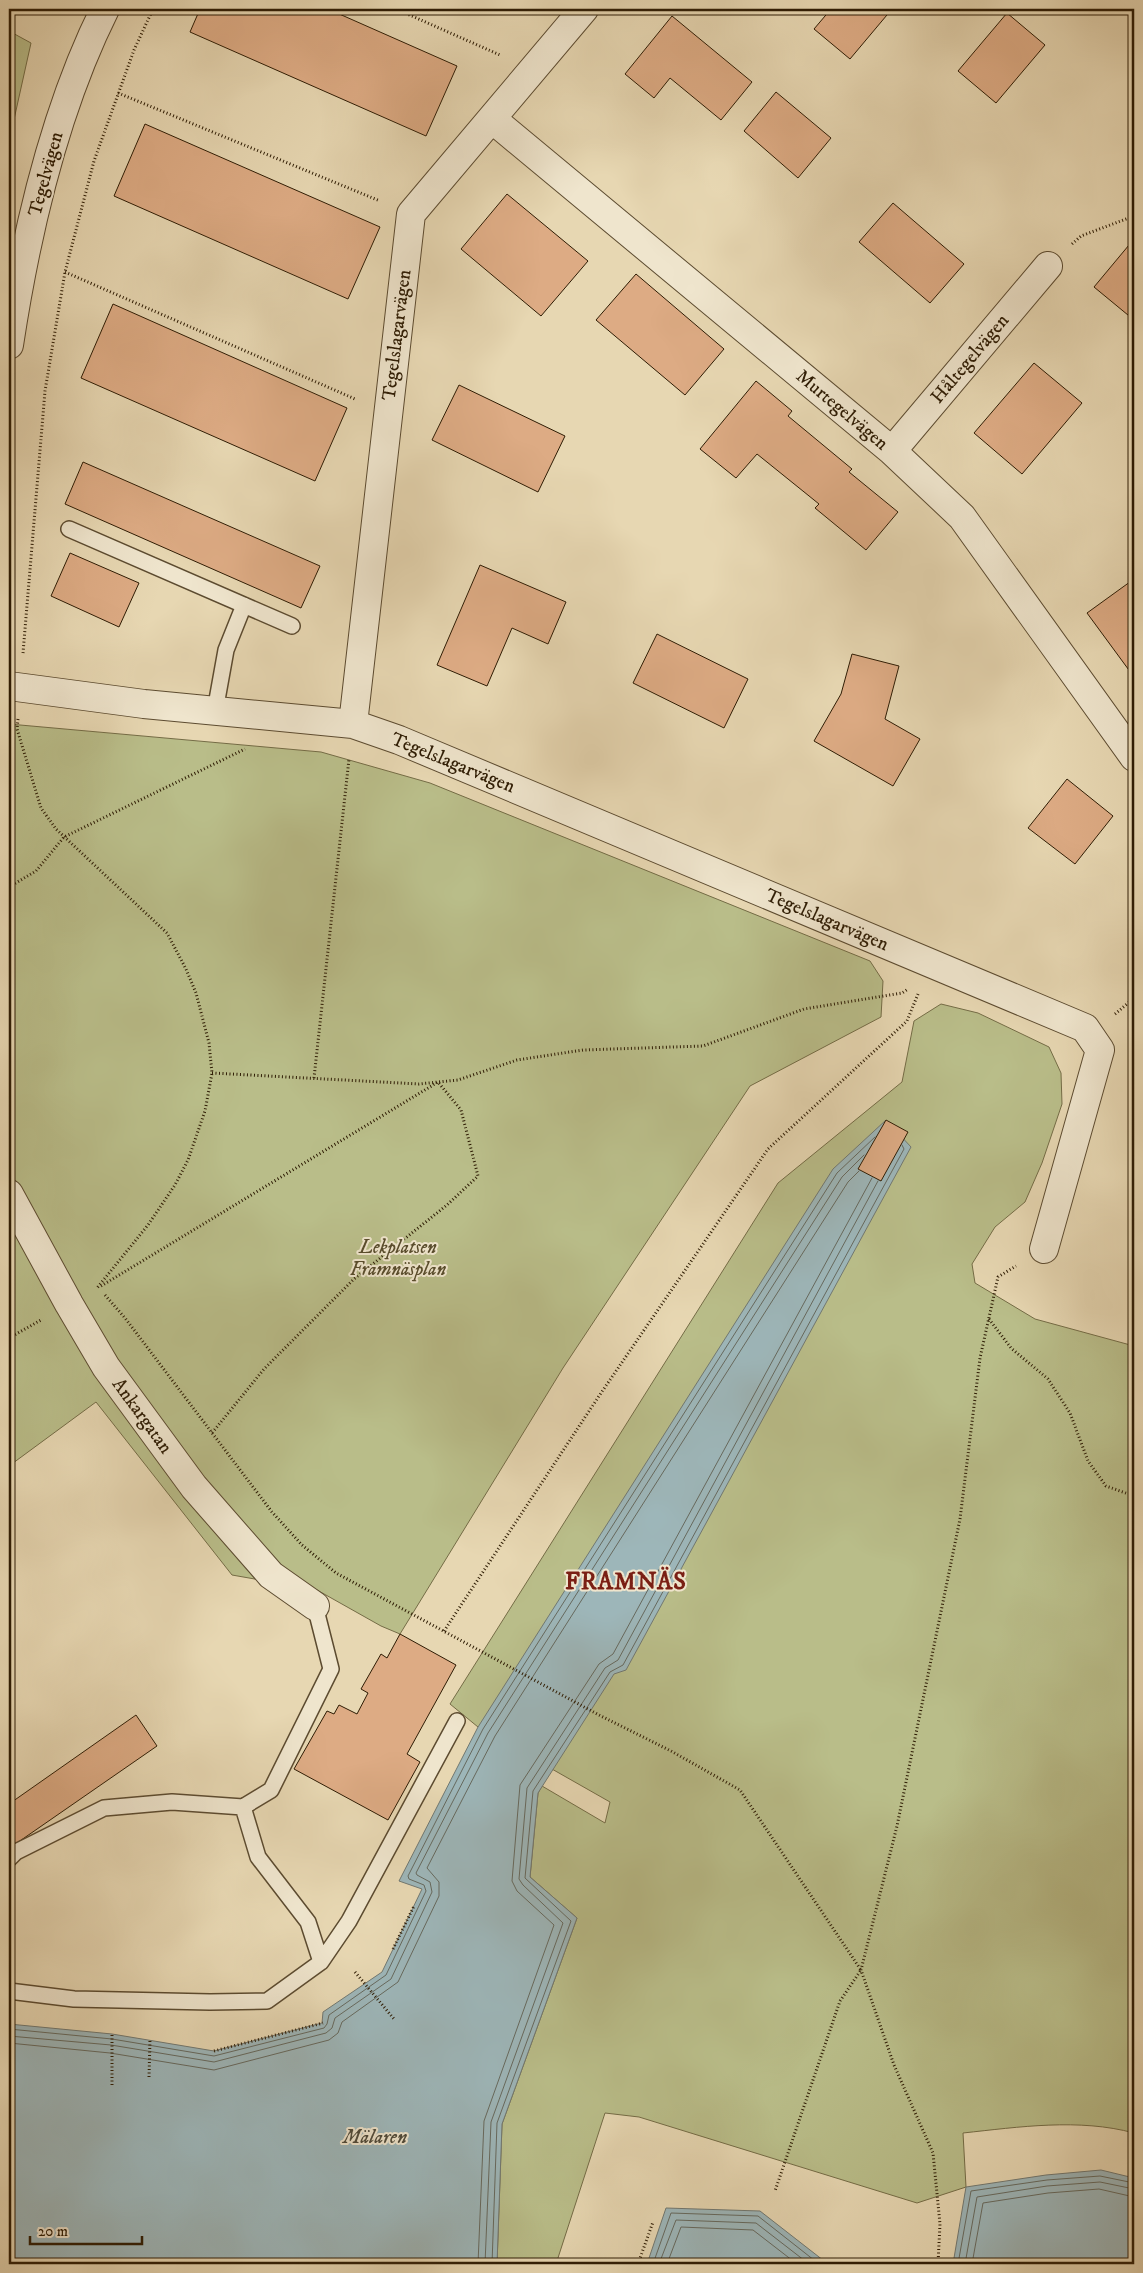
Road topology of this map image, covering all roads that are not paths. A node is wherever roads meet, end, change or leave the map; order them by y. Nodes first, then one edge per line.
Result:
1 (105, 9) edge
2 (584, 9) edge
3 (492, 119) junction
4 (1048, 266) road end
5 (9, 345) edge
6 (892, 451) junction
7 (69, 529) dead end
8 (244, 605) junction
9 (292, 626) dead end
10 (9, 686) edge
11 (214, 711) junction
12 (353, 724) junction
13 (1134, 757) edge
14 (9, 1194) edge
15 (1044, 1249) road end
16 (315, 1606) joint
17 (457, 1721) dead end
18 (243, 1807) junction
19 (9, 1859) edge
20 (322, 1962) junction
21 (9, 1991) edge

1 - 5 street, Tegelvägen
2 - 3 street
3 - 6 street, Murtegelvägen
3 - 12 street, Tegelslagarvägen
4 - 6 street, Håltegelvägen
6 - 13 street, Murtegelvägen
7 - 8 lane
8 - 9 lane
8 - 11 lane
10 - 11 street, Tegelslagarvägen
11 - 12 street, Tegelslagarvägen
12 - 15 street, Tegelslagarvägen
14 - 16 street, Ankargatan
16 - 18 lane
17 - 20 lane
18 - 19 lane
18 - 20 lane
20 - 21 lane

